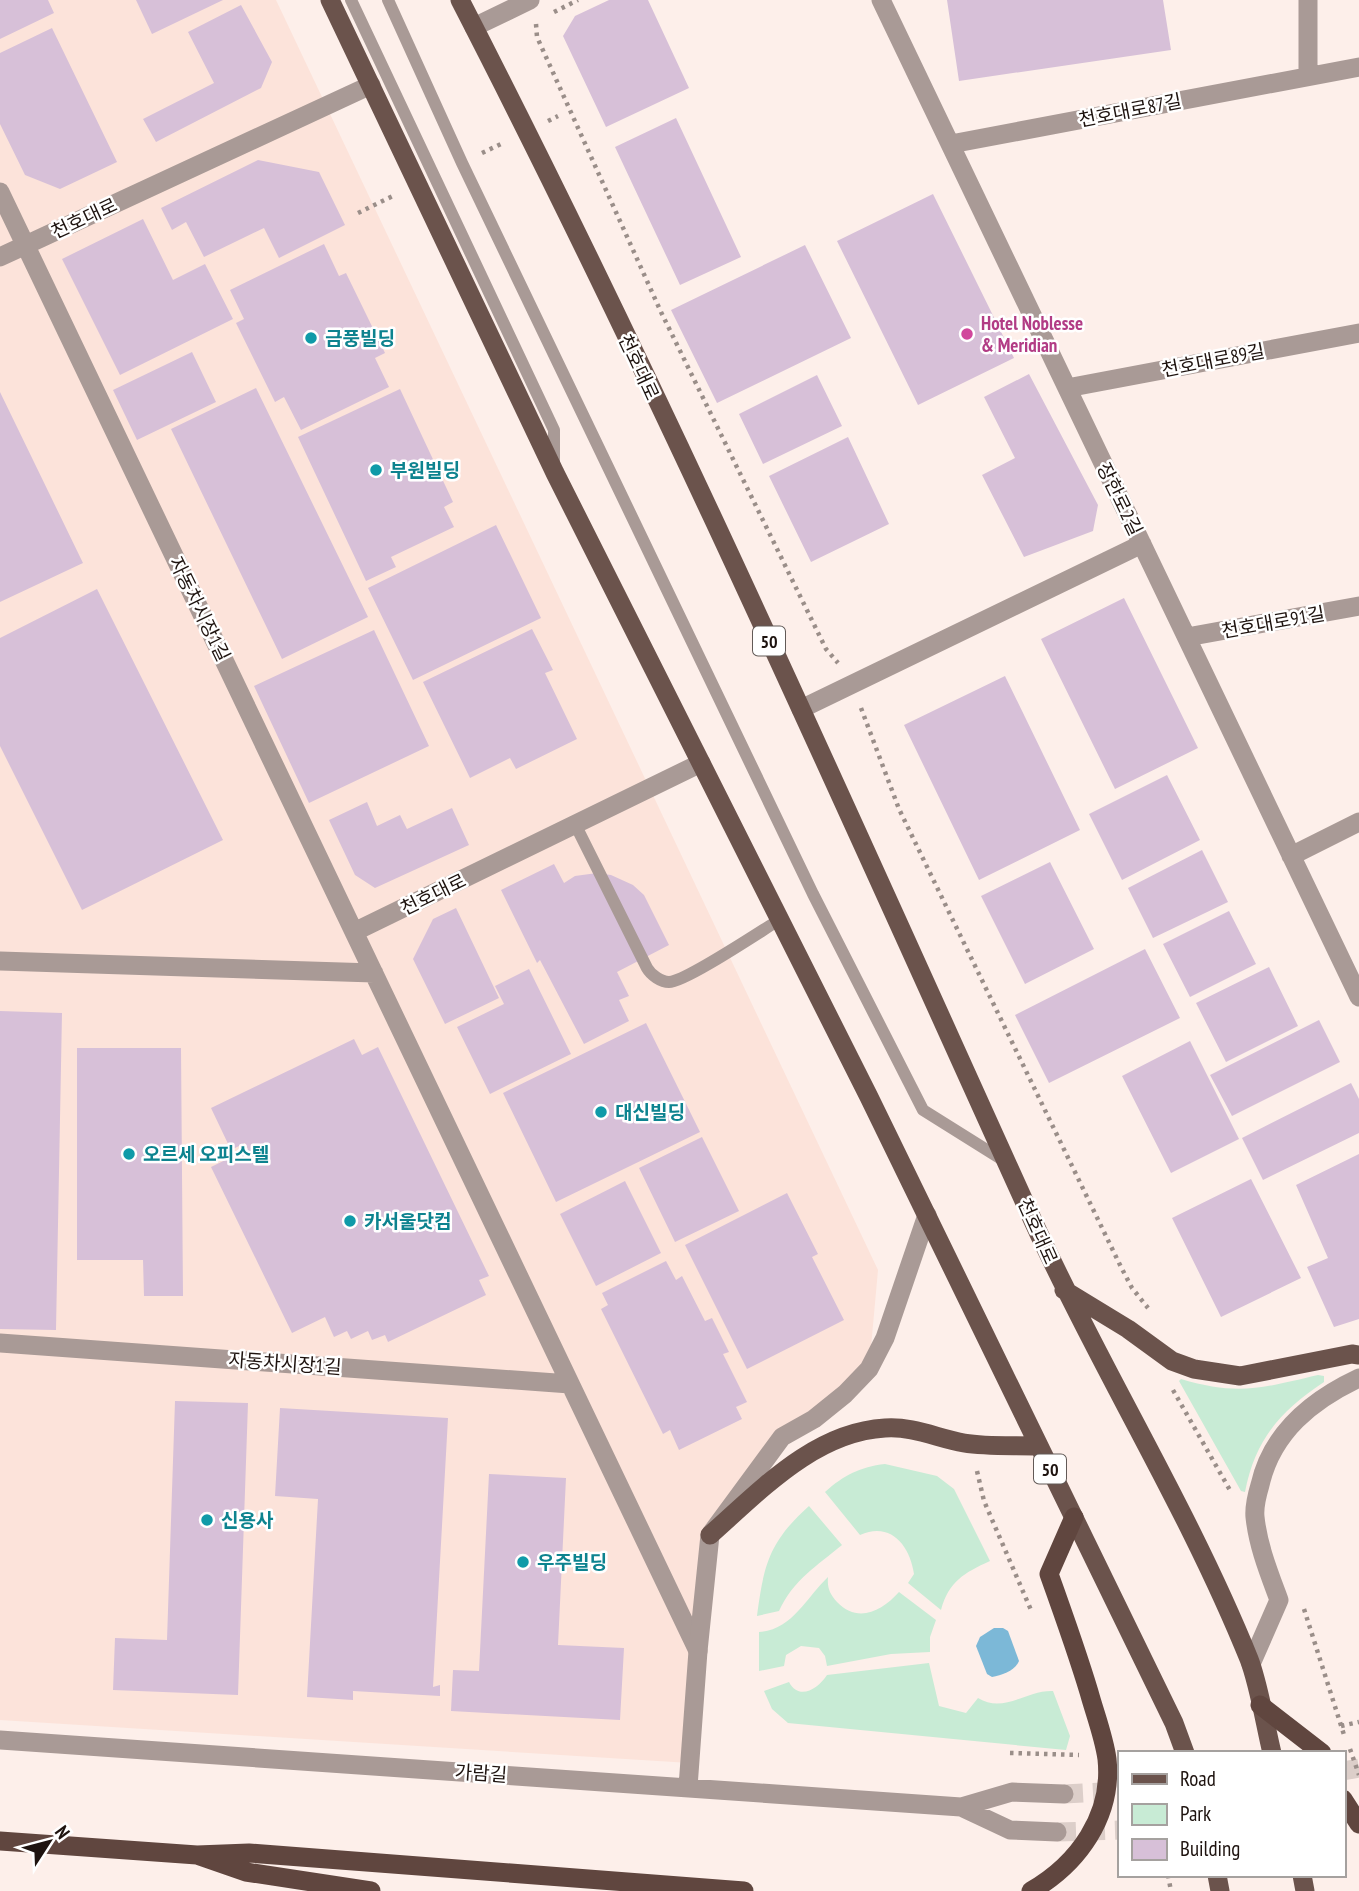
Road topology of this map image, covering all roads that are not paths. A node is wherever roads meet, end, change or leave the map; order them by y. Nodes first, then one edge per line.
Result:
1 (330, 0) edge
2 (351, 0) edge
3 (388, 0) edge
4 (460, 0) edge
5 (530, 0) edge
6 (881, 0) edge
7 (1308, 0) edge
8 (474, 27) junction
9 (1359, 67) edge
10 (1308, 76) junction
11 (371, 85) junction
12 (951, 144) junction
13 (0, 192) edge
14 (26, 245) junction
15 (0, 257) edge
16 (1359, 333) edge
17 (1067, 387) junction
18 (555, 473) junction
19 (1142, 544) junction
20 (1359, 606) edge
21 (1186, 637) junction
22 (801, 709) junction
23 (701, 763) junction
24 (1359, 822) edge
25 (575, 824) junction
26 (1292, 856) junction
27 (779, 919) junction
28 (354, 932) junction
29 (0, 961) edge
30 (374, 973) junction
31 (1359, 998) edge
32 (1006, 1162) junction
33 (928, 1215) junction
34 (1064, 1290) junction
35 (0, 1343) edge
36 (1359, 1355) edge
37 (1359, 1378) edge
38 (570, 1384) junction
39 (1039, 1446) junction
40 (1074, 1517) junction
41 (710, 1535) junction
42 (698, 1651) junction
43 (1251, 1664) junction
44 (1260, 1705) junction
45 (0, 1740) edge
46 (1184, 1751) edge
47 (1272, 1751) edge
48 (1319, 1751) edge
49 (688, 1787) junction
50 (1064, 1794) tunnel mouth
51 (1345, 1802) edge
52 (961, 1807) junction
53 (1359, 1824) edge
54 (1057, 1832) tunnel mouth
55 (0, 1841) edge
56 (197, 1856) junction
57 (371, 1891) edge
58 (744, 1891) edge
59 (1031, 1891) edge

1 - 11 main road, 50
2 - 18 lane
3 - 32 lane
4 - 8 main road, 천호대로 / 50
5 - 8 street
6 - 12 street, 장한로2길
7 - 10 street
8 - 22 main road, 천호대로 / 50
9 - 10 street, 천호대로87길
10 - 12 street, 천호대로87길
11 - 14 street, 천호대로
11 - 18 main road, 50
12 - 17 street, 장한로2길
13 - 14 street, 자동차시장1길
14 - 15 street
14 - 28 street, 자동차시장1길
16 - 17 street, 천호대로89길
17 - 19 street, 장한로2길
18 - 23 main road, 50
19 - 21 street, 장한로2길
19 - 22 street
20 - 21 street, 천호대로91길
21 - 26 street, 장한로2길
22 - 32 main road, 천호대로 / 50
23 - 25 street, 천호대로
23 - 27 main road, 50
24 - 26 street
25 - 27 lane
25 - 28 street, 천호대로
26 - 31 street, 장한로2길
27 - 33 main road, 50
28 - 30 street, 자동차시장1길
29 - 30 street
30 - 38 street, 자동차시장1길
32 - 34 main road, 천호대로 / 50
33 - 39 main road, 50
33 - 41 street
34 - 36 main road
34 - 43 main road, 천호대로 / 50
35 - 38 street, 자동차시장1길
37 - 43 street
38 - 42 street, 자동차시장1길
39 - 40 main road, 50
39 - 41 main road
40 - 46 main road, 50
40 - 59 highway
41 - 42 street
42 - 49 street
43 - 44 main road, 천호대로 / 50
44 - 47 main road, 천호대로 / 50
44 - 48 highway
45 - 49 street, 가람길
49 - 52 street, 가람길
50 - 52 street, 가람길
51 - 53 highway
52 - 54 street, 가람길
55 - 56 highway
56 - 57 highway
56 - 58 highway

